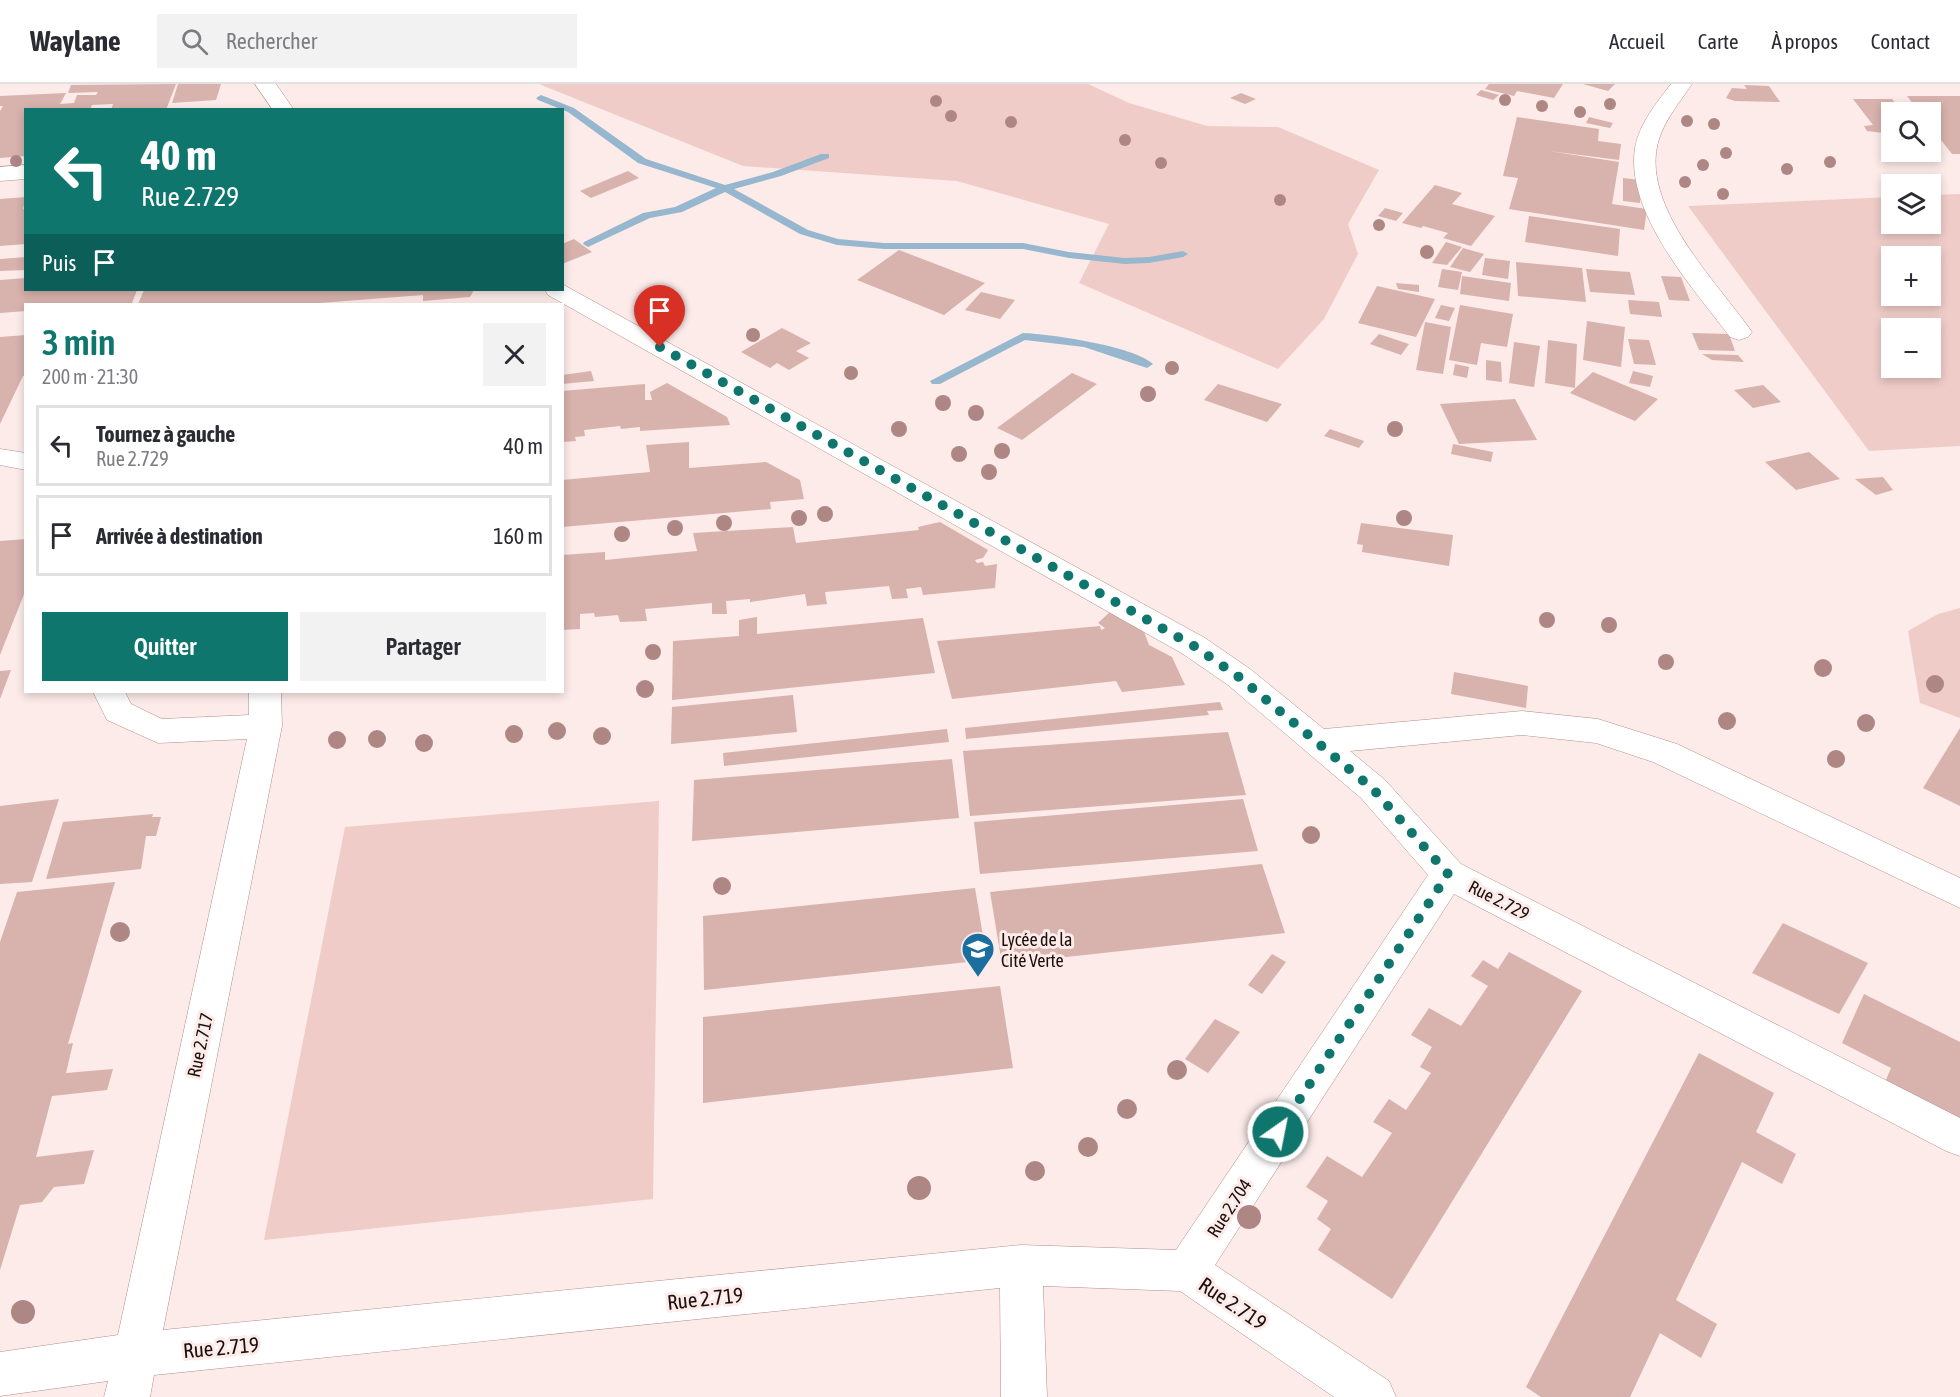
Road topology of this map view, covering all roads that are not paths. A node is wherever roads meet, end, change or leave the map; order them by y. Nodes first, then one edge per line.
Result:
1 (265, 84) edge
2 (1682, 84) edge
3 (283, 108) edge
4 (24, 172) edge
5 (0, 174) edge
6 (559, 291) edge
7 (1739, 332) dead end
8 (109, 693) edge
9 (265, 709) edge
10 (1317, 742) junction
11 (1448, 874) junction
12 (1960, 894) edge
13 (1960, 1137) edge
14 (1021, 1266) junction
15 (1187, 1271) junction
16 (136, 1355) junction
17 (0, 1374) edge
18 (1351, 1391) edge
19 (127, 1397) edge
20 (1024, 1397) edge

1 - 3 street
2 - 7 street
4 - 5 street
6 - 10 street, Rue 2.729
8 - 9 street
9 - 16 street, Rue 2.717
10 - 11 street, Rue 2.729
10 - 12 street
11 - 13 street, Rue 2.729
11 - 15 street, Rue 2.704
14 - 15 street, Rue 2.719
14 - 16 street, Rue 2.719
14 - 20 street
15 - 18 street, Rue 2.719
16 - 17 street, Rue 2.719
16 - 19 street, Rue 2.717

